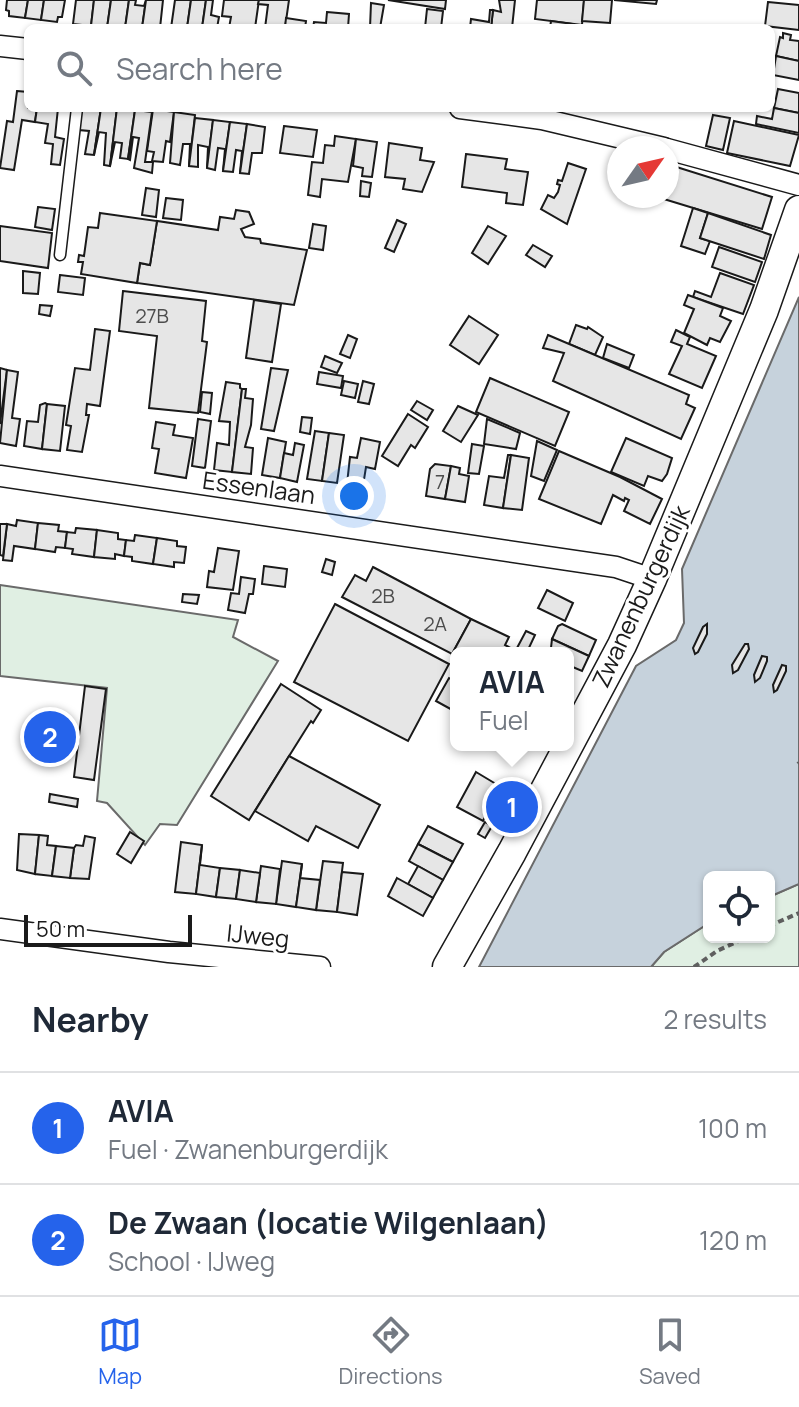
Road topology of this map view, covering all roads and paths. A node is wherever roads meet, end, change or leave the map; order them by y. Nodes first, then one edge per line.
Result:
1 (0, 46) edge
2 (24, 49) edge
3 (77, 112) edge
4 (490, 112) edge
5 (615, 136) edge
6 (679, 152) edge
7 (799, 185) edge
8 (799, 210) edge
9 (60, 255) dead end
10 (0, 476) edge
11 (652, 579) junction
12 (574, 733) edge
13 (564, 751) edge
14 (799, 913) edge
15 (775, 923) edge
16 (0, 929) edge
17 (734, 943) edge
18 (320, 967) edge
19 (447, 967) edge
20 (694, 967) edge

1 - 2 street
3 - 9 lane
4 - 5 street
6 - 7 street
8 - 11 street, Zwanenburgerdijk
10 - 11 street, Essenlaan
11 - 12 street, Zwanenburgerdijk
13 - 19 street, Zwanenburgerdijk
14 - 15 path
16 - 18 street, IJweg
17 - 20 path

